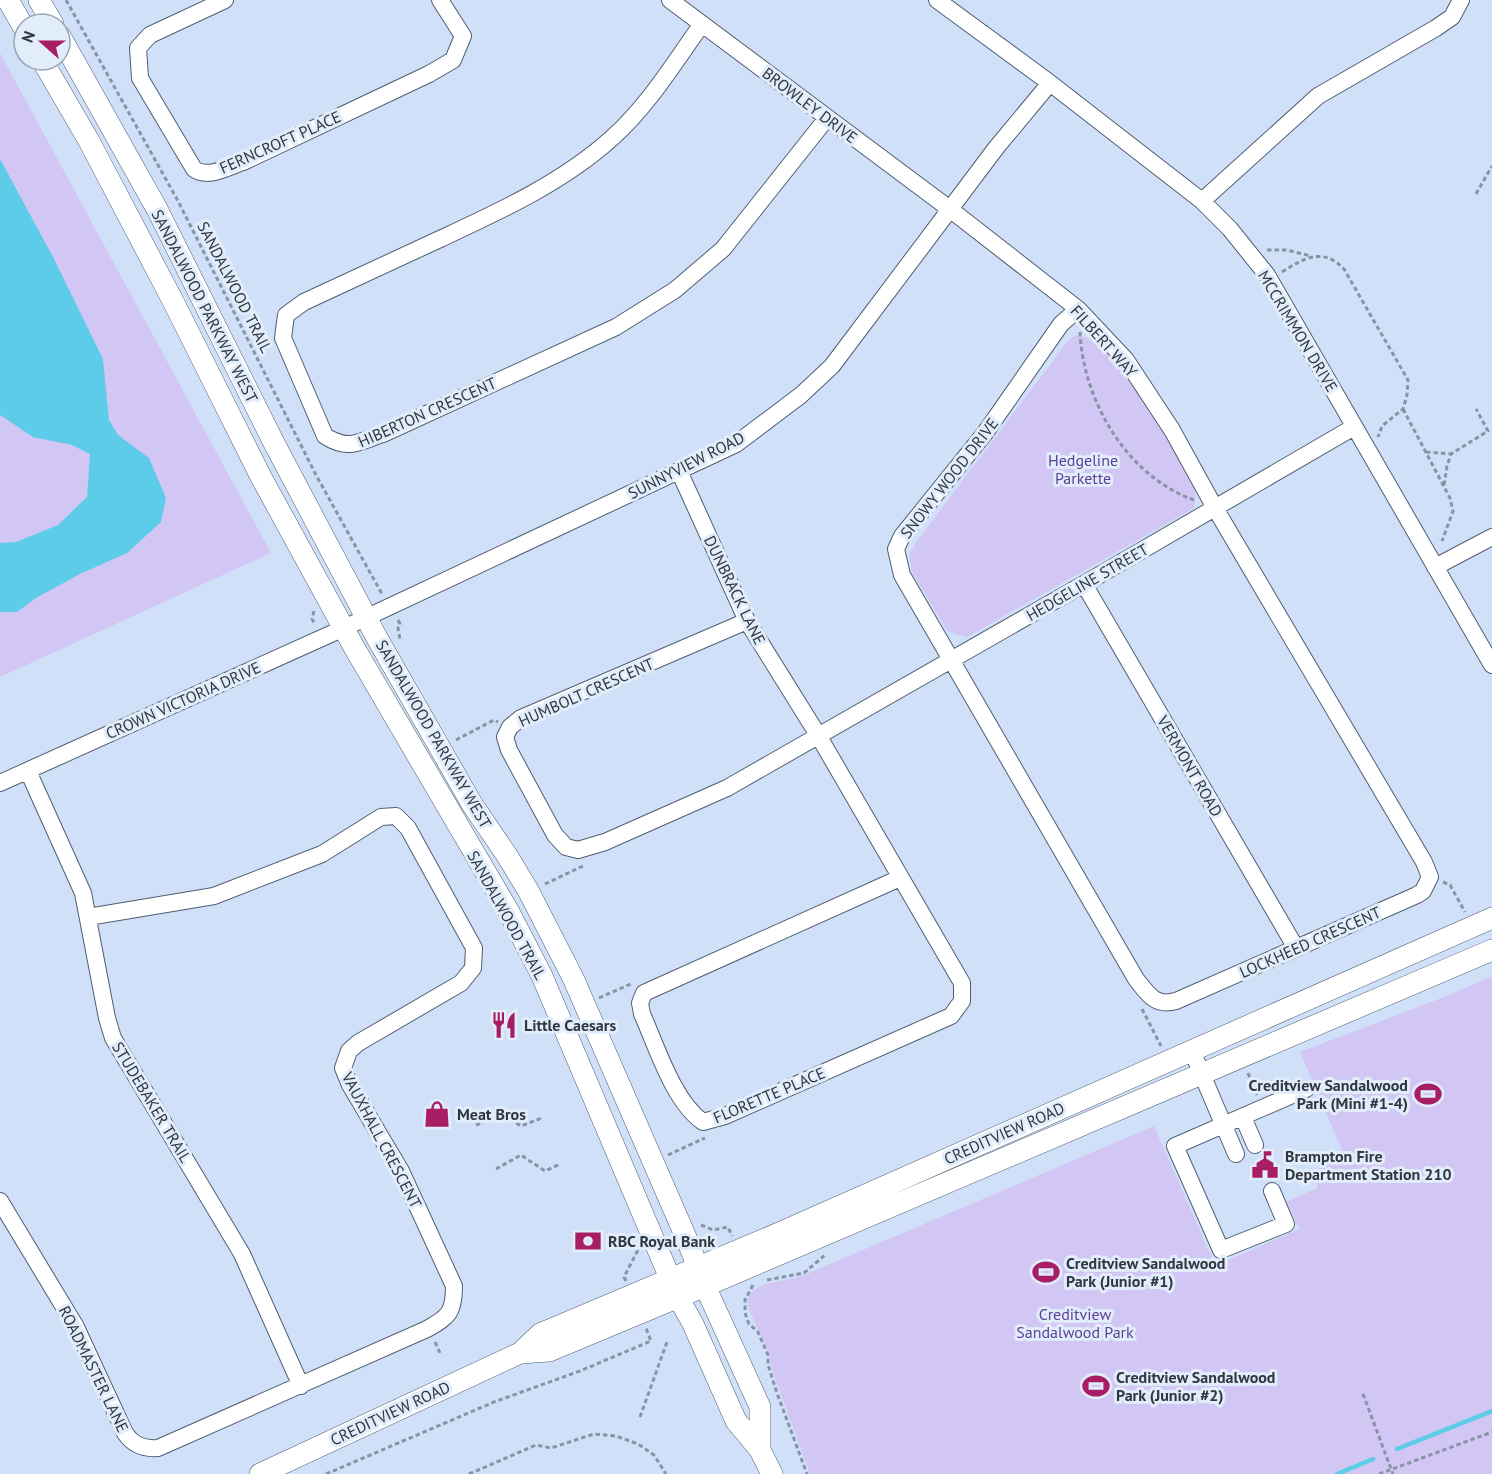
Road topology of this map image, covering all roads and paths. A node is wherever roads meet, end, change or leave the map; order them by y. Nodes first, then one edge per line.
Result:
1 (66, 0) edge
2 (225, 0) edge
3 (440, 0) edge
4 (670, 0) edge
5 (937, 0) edge
6 (966, 0) edge
7 (1461, 0) edge
8 (955, 14) junction
9 (702, 24) junction
10 (72, 57) edge
11 (49, 72) edge
12 (1050, 83) junction
13 (827, 118) junction
14 (1492, 166) edge
15 (1476, 194) dead end
16 (1202, 201) junction
17 (951, 210) junction
18 (1313, 256) junction
19 (1255, 260) junction
20 (1270, 280) junction
21 (1078, 309) junction
22 (1403, 409) junction
23 (1476, 409) dead end
24 (1492, 424) edge
25 (1354, 426) junction
26 (1486, 426) junction
27 (1368, 451) junction
28 (1425, 452) junction
29 (1451, 454) junction
30 (678, 471) junction
31 (1444, 486) junction
32 (1215, 508) junction
33 (1492, 537) edge
34 (1442, 541) dead end
35 (1435, 567) junction
36 (1084, 584) junction
37 (377, 587) dead end
38 (367, 617) junction
39 (747, 621) junction
40 (344, 628) junction
41 (953, 659) junction
42 (1492, 665) edge
43 (510, 727) junction
44 (818, 735) junction
45 (440, 749) junction
46 (28, 771) junction
47 (0, 783) edge
48 (585, 848) junction
49 (1430, 877) junction
50 (900, 878) junction
51 (529, 892) junction
52 (88, 917) junction
53 (1482, 923) edge
54 (1296, 948) junction
55 (1492, 950) edge
56 (542, 976) junction
57 (574, 980) junction
58 (644, 993) junction
59 (1150, 997) junction
60 (585, 1006) junction
61 (1192, 1051) junction
62 (1169, 1061) junction
63 (1248, 1072) dead end
64 (1203, 1073) junction
65 (1306, 1089) dead end
66 (1263, 1108) junction
67 (542, 1118) dead end
68 (714, 1119) junction
69 (1232, 1121) junction
70 (476, 1125) dead end
71 (1245, 1150) dead end
72 (653, 1162) junction
73 (560, 1164) dead end
74 (496, 1169) dead end
75 (1272, 1191) dead end
76 (0, 1201) edge
77 (637, 1240) dead end
78 (701, 1276) junction
79 (624, 1277) dead end
80 (674, 1287) junction
81 (745, 1300) dead end
82 (433, 1338) dead end
83 (651, 1341) dead end
84 (667, 1342) dead end
85 (440, 1353) dead end
86 (301, 1386) junction
87 (1363, 1394) dead end
88 (639, 1417) dead end
89 (1492, 1432) edge
90 (760, 1450) junction
91 (1390, 1469) junction
92 (260, 1474) edge
93 (326, 1474) edge
94 (469, 1474) edge
95 (666, 1474) edge
96 (771, 1474) edge
97 (807, 1474) edge
98 (1379, 1474) edge
99 (1393, 1474) edge

1 - 37 path, SANDALWOOD TRAIL
2 - 3 street, FERNCROFT PLACE
4 - 9 street, BROWLEY DRIVE
5 - 8 street, MCCRIMMON DRIVE
6 - 8 street
7 - 16 street
8 - 12 street, MCCRIMMON DRIVE
9 - 13 street, BROWLEY DRIVE
9 - 13 street, HIBERTON CRESCENT
10 - 38 main road, SANDALWOOD PARKWAY WEST
11 - 40 main road, SANDALWOOD PARKWAY WEST
12 - 16 street, MCCRIMMON DRIVE
12 - 17 street, SUNNYVIEW ROAD
13 - 17 street, BROWLEY DRIVE
14 - 15 path
16 - 19 street, MCCRIMMON DRIVE
17 - 21 street, FILBERT WAY
17 - 30 street, SUNNYVIEW ROAD
18 - 19 path
18 - 20 path
18 - 22 path
19 - 20 street, MCCRIMMON DRIVE
20 - 25 street, MCCRIMMON DRIVE
21 - 32 street, FILBERT WAY
21 - 32 path
21 - 41 street, SNOWY WOOD DRIVE
22 - 27 path
22 - 28 path
23 - 26 path
24 - 26 path
25 - 27 street, MCCRIMMON DRIVE
25 - 32 street, HEDGELINE STREET
26 - 29 path
27 - 35 street, MCCRIMMON DRIVE
28 - 29 path
28 - 31 path
29 - 31 path
30 - 38 street, SUNNYVIEW ROAD
30 - 39 street, DUNBRACK LANE
31 - 34 path
32 - 36 street, HEDGELINE STREET
32 - 49 street
33 - 35 street
35 - 42 street, MCCRIMMON DRIVE
36 - 41 street, HEDGELINE STREET
36 - 54 street, VERMONT ROAD
38 - 40 street, CROWN VICTORIA DRIVE
38 - 45 main road, SANDALWOOD PARKWAY WEST
39 - 43 street, HUMBOLT CRESCENT
39 - 44 street, DUNBRACK LANE
40 - 46 street, CROWN VICTORIA DRIVE
40 - 56 main road, SANDALWOOD PARKWAY WEST
41 - 44 street, HEDGELINE STREET
41 - 59 street
43 - 45 path
43 - 48 street, HUMBOLT CRESCENT
44 - 48 street
44 - 50 street, FLORETTE PLACE
45 - 51 main road, SANDALWOOD PARKWAY WEST
46 - 47 street, CROWN VICTORIA DRIVE
46 - 52 street, STUDEBAKER TRAIL
48 - 51 path
49 - 53 path
49 - 54 street, LOCKHEED CRESCENT
50 - 58 street
50 - 68 street, FLORETTE PLACE
51 - 57 main road, SANDALWOOD PARKWAY WEST
52 - 86 street, STUDEBAKER TRAIL
52 - 86 street, VAUXHALL CRESCENT
53 - 61 main road, CREDITVIEW ROAD
54 - 59 street, LOCKHEED CRESCENT
55 - 64 main road, CREDITVIEW ROAD
56 - 57 main road
56 - 80 main road, SANDALWOOD PARKWAY WEST
57 - 60 main road, SANDALWOOD PARKWAY WEST
58 - 60 path
58 - 68 street, FLORETTE PLACE
59 - 62 path
60 - 72 main road, SANDALWOOD PARKWAY WEST
61 - 62 main road, CREDITVIEW ROAD
61 - 64 street
62 - 78 main road, CREDITVIEW ROAD
63 - 66 path
64 - 69 street
64 - 78 main road, CREDITVIEW ROAD
65 - 66 street
66 - 69 street
67 - 70 path
68 - 72 path
69 - 71 street
69 - 75 street
72 - 78 main road, SANDALWOOD PARKWAY WEST
73 - 74 path
76 - 86 street, ROADMASTER LANE
77 - 79 path
78 - 80 main road, CREDITVIEW ROAD
78 - 90 main road, SANDALWOOD PARKWAY WEST
80 - 90 main road, SANDALWOOD PARKWAY WEST
80 - 92 main road, CREDITVIEW ROAD
81 - 97 path
82 - 85 path
83 - 93 path
84 - 88 path
87 - 91 path
89 - 91 path
90 - 96 main road, SANDALWOOD PARKWAY WEST
91 - 98 path
91 - 99 path
94 - 95 path

